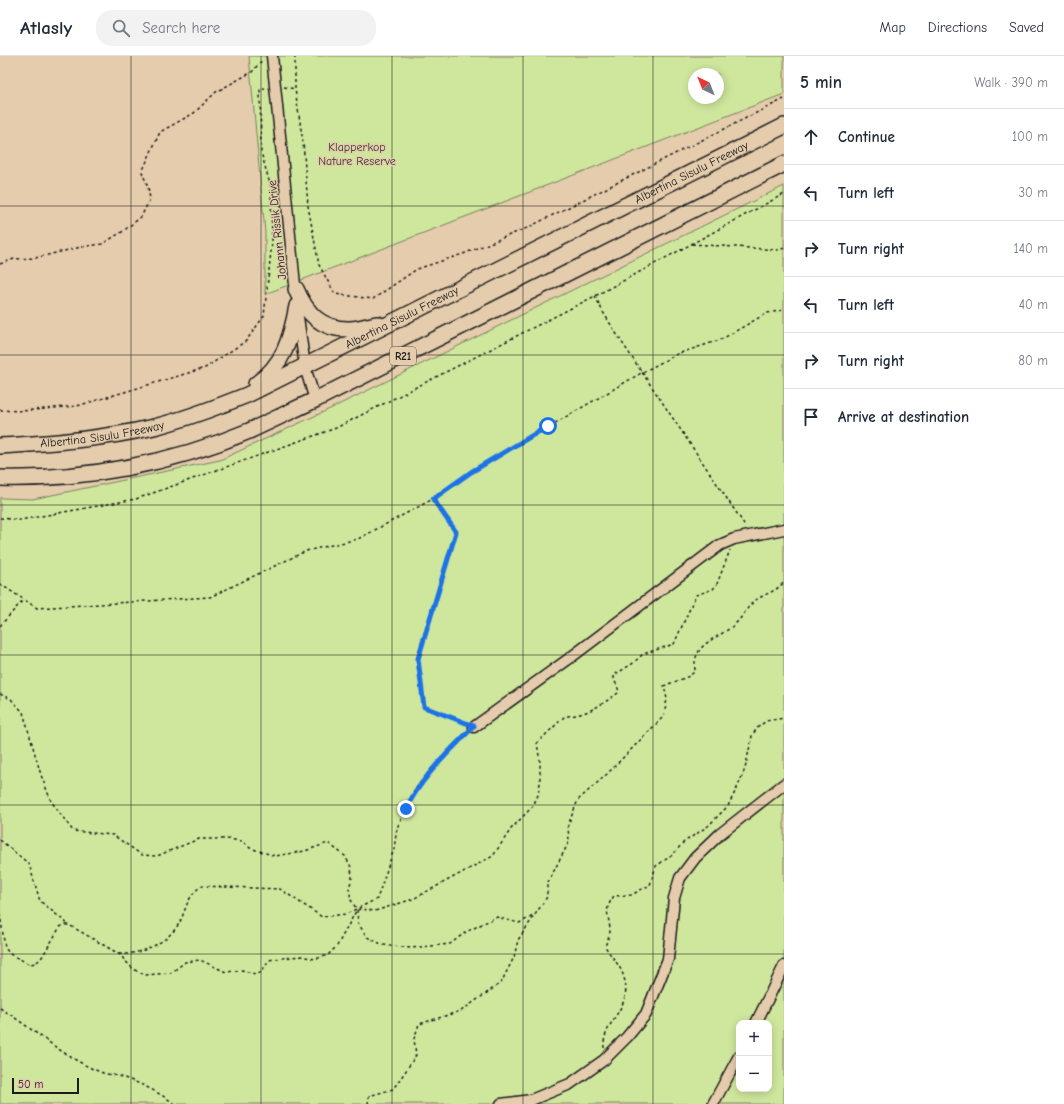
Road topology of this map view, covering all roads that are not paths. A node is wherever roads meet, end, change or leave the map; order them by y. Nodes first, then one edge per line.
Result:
1 (272, 56) edge
2 (784, 126) edge
3 (784, 164) edge
4 (296, 289) junction
5 (297, 306) junction
6 (392, 323) junction
7 (305, 367) junction
8 (315, 400) junction
9 (202, 412) junction
10 (0, 446) edge
11 (0, 478) edge
12 (784, 529) edge
13 (474, 726) road end
14 (784, 784) edge
15 (784, 966) edge
16 (757, 1020) edge
17 (736, 1062) edge
18 (501, 1104) edge
19 (713, 1104) edge

1 - 4 street, Johann Rissik Drive
2 - 6 highway, Albertina Sisulu Freeway
3 - 8 highway, R21
4 - 5 street, Johann Rissik Drive
4 - 6 highway
5 - 7 street, Johann Rissik Drive
5 - 9 highway
6 - 7 highway, Albertina Sisulu Freeway
7 - 8 street, Johann Rissik Drive
7 - 9 highway, Albertina Sisulu Freeway
8 - 11 highway, R21
9 - 10 highway, Albertina Sisulu Freeway
12 - 13 street
14 - 18 street
15 - 16 street
17 - 19 street

